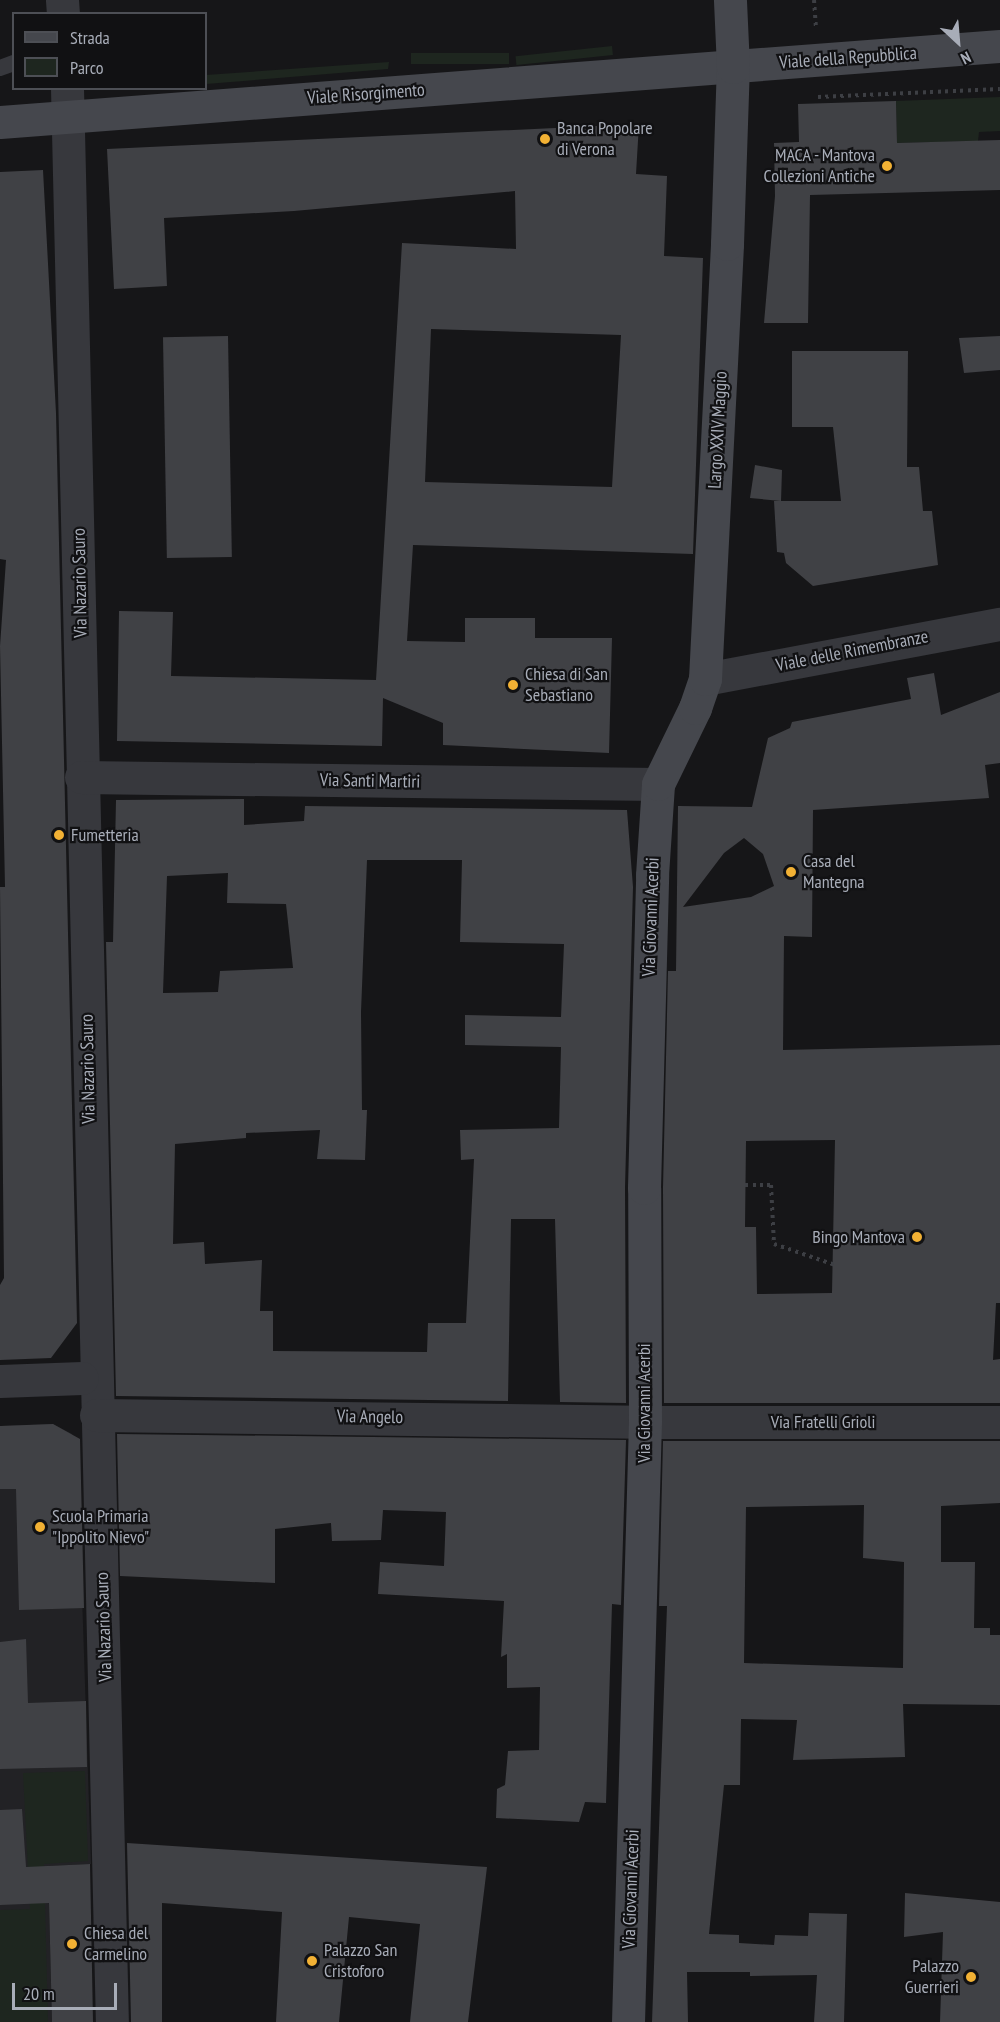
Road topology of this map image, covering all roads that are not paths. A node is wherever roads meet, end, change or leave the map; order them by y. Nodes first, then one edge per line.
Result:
1 (730, 0) edge
2 (1000, 46) edge
3 (733, 66) junction
4 (67, 102) edge
5 (0, 122) edge
6 (1000, 624) edge
7 (705, 679) junction
8 (81, 777) junction
9 (658, 784) junction
10 (82, 1378) dead end
11 (0, 1382) edge
12 (96, 1415) junction
13 (645, 1421) junction
14 (1000, 1422) edge
15 (112, 2022) edge
16 (628, 2022) edge

1 - 3 street, Largo XXIV Maggio
2 - 3 street, Viale della Repubblica
3 - 4 street, Viale Risorgimento
3 - 7 street, Largo XXIV Maggio
4 - 5 street, Viale Risorgimento
4 - 8 street, Via Nazario Sauro
6 - 7 street, Viale delle Rimembranze
7 - 9 street, Largo XXIV Maggio
8 - 9 street, Via Santi Martiri
8 - 12 street, Via Nazario Sauro
9 - 13 street, Via Giovanni Acerbi
10 - 11 street
12 - 13 street, Via Angelo
12 - 15 street, Via Nazario Sauro
13 - 14 street, Via Fratelli Grioli
13 - 16 street, Via Giovanni Acerbi

